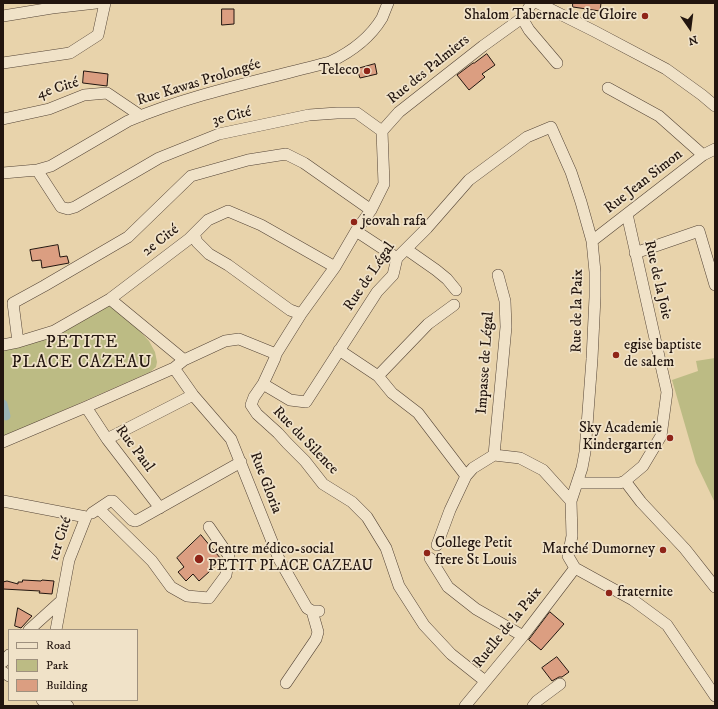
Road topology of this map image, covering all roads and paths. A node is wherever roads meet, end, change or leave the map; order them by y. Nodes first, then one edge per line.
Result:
1 (96, 3) edge
2 (105, 3) edge
3 (388, 3) edge
4 (532, 3) edge
5 (538, 3) edge
6 (3, 16) edge
7 (522, 18) junction
8 (557, 63) dead end
9 (3, 64) edge
10 (608, 88) dead end
11 (715, 106) edge
12 (141, 116) junction
13 (3, 119) edge
14 (551, 127) joint
15 (382, 131) junction
16 (715, 149) edge
17 (702, 156) junction
18 (37, 170) junction
19 (3, 173) edge
20 (371, 210) junction
21 (627, 214) junction
22 (356, 231) junction
23 (194, 234) junction
24 (592, 241) junction
25 (406, 249) junction
26 (635, 253) junction
27 (397, 258) junction
28 (335, 267) junction
29 (498, 275) dead end
30 (715, 285) edge
31 (456, 290) dead end
32 (110, 299) junction
33 (454, 306) dead end
34 (301, 314) junction
35 (18, 342) junction
36 (3, 345) edge
37 (339, 350) junction
38 (275, 356) junction
39 (184, 360) junction
40 (174, 368) junction
41 (378, 376) junction
42 (263, 384) junction
43 (193, 395) junction
44 (86, 407) junction
45 (107, 439) junction
46 (3, 442) edge
47 (494, 455) junction
48 (241, 462) junction
49 (466, 476) junction
50 (625, 481) junction
51 (578, 483) junction
52 (3, 501) edge
53 (571, 501) junction
54 (160, 508) junction
55 (99, 509) junction
56 (86, 517) junction
57 (210, 528) dead end
58 (437, 544) dead end
59 (430, 558) dead end
60 (575, 568) junction
61 (715, 587) edge
62 (61, 601) junction
63 (30, 629) edge
64 (56, 629) edge
65 (522, 636) junction
66 (485, 681) junction
67 (286, 683) dead end
68 (560, 684) dead end
69 (715, 696) edge
70 (465, 706) edge
71 (533, 706) edge

1 - 6 street
2 - 9 street, 4e Cité
3 - 12 street, Rue Kawas Prolongée
4 - 7 street, Rue des Palmiers
5 - 11 street
7 - 8 street
7 - 15 street, Rue des Palmiers
10 - 17 street
12 - 13 street, 4e Cité
12 - 18 street, Rue Kawas Prolongée
14 - 24 street, Rue de la Paix
14 - 25 street, Rue de Légal
15 - 18 street, 3e Cité
15 - 20 street
16 - 17 street, Rue Jean Simon
17 - 21 street, Rue Jean Simon
18 - 19 street, Rue Kawas Prolongée
20 - 22 street
20 - 35 street
21 - 24 street, Rue Jean Simon
21 - 26 street, Rue de la Joie
22 - 27 street
22 - 28 street
23 - 28 street, 2e Cité
23 - 32 street, 2e Cité
23 - 34 street
24 - 51 street, Rue de la Paix
25 - 27 street, Rue de Légal
25 - 31 street
26 - 30 street
26 - 50 street, Rue de la Joie
27 - 37 street, Rue de Légal
28 - 34 street
29 - 47 street, Impasse de Légal
32 - 35 street, 2e Cité
32 - 39 street
33 - 41 street
34 - 38 street
35 - 36 street, 2e Cité
37 - 41 street
37 - 42 street, Rue de Légal
38 - 39 street
38 - 42 street
39 - 40 street
40 - 43 street, Rue Gloria
40 - 44 street
41 - 49 street
42 - 66 street, Rue du Silence
43 - 45 street
43 - 48 street, Rue Gloria
44 - 45 street, Rue Paul
44 - 46 street
45 - 54 street, Rue Paul
47 - 49 street
47 - 53 street
48 - 54 street
48 - 67 street, Rue Gloria
49 - 58 street
50 - 51 street
50 - 61 street
51 - 53 street, Rue de la Paix
52 - 56 street, 1er Cité
53 - 60 street
54 - 55 street
55 - 56 street
55 - 57 street
56 - 62 street, 1er Cité
59 - 65 street
60 - 65 street, Ruelle de la Paix
60 - 69 street
62 - 63 street
62 - 64 street, 1er Cité
65 - 66 street, Ruelle de la Paix
66 - 70 street, Ruelle de la Paix
68 - 71 street

